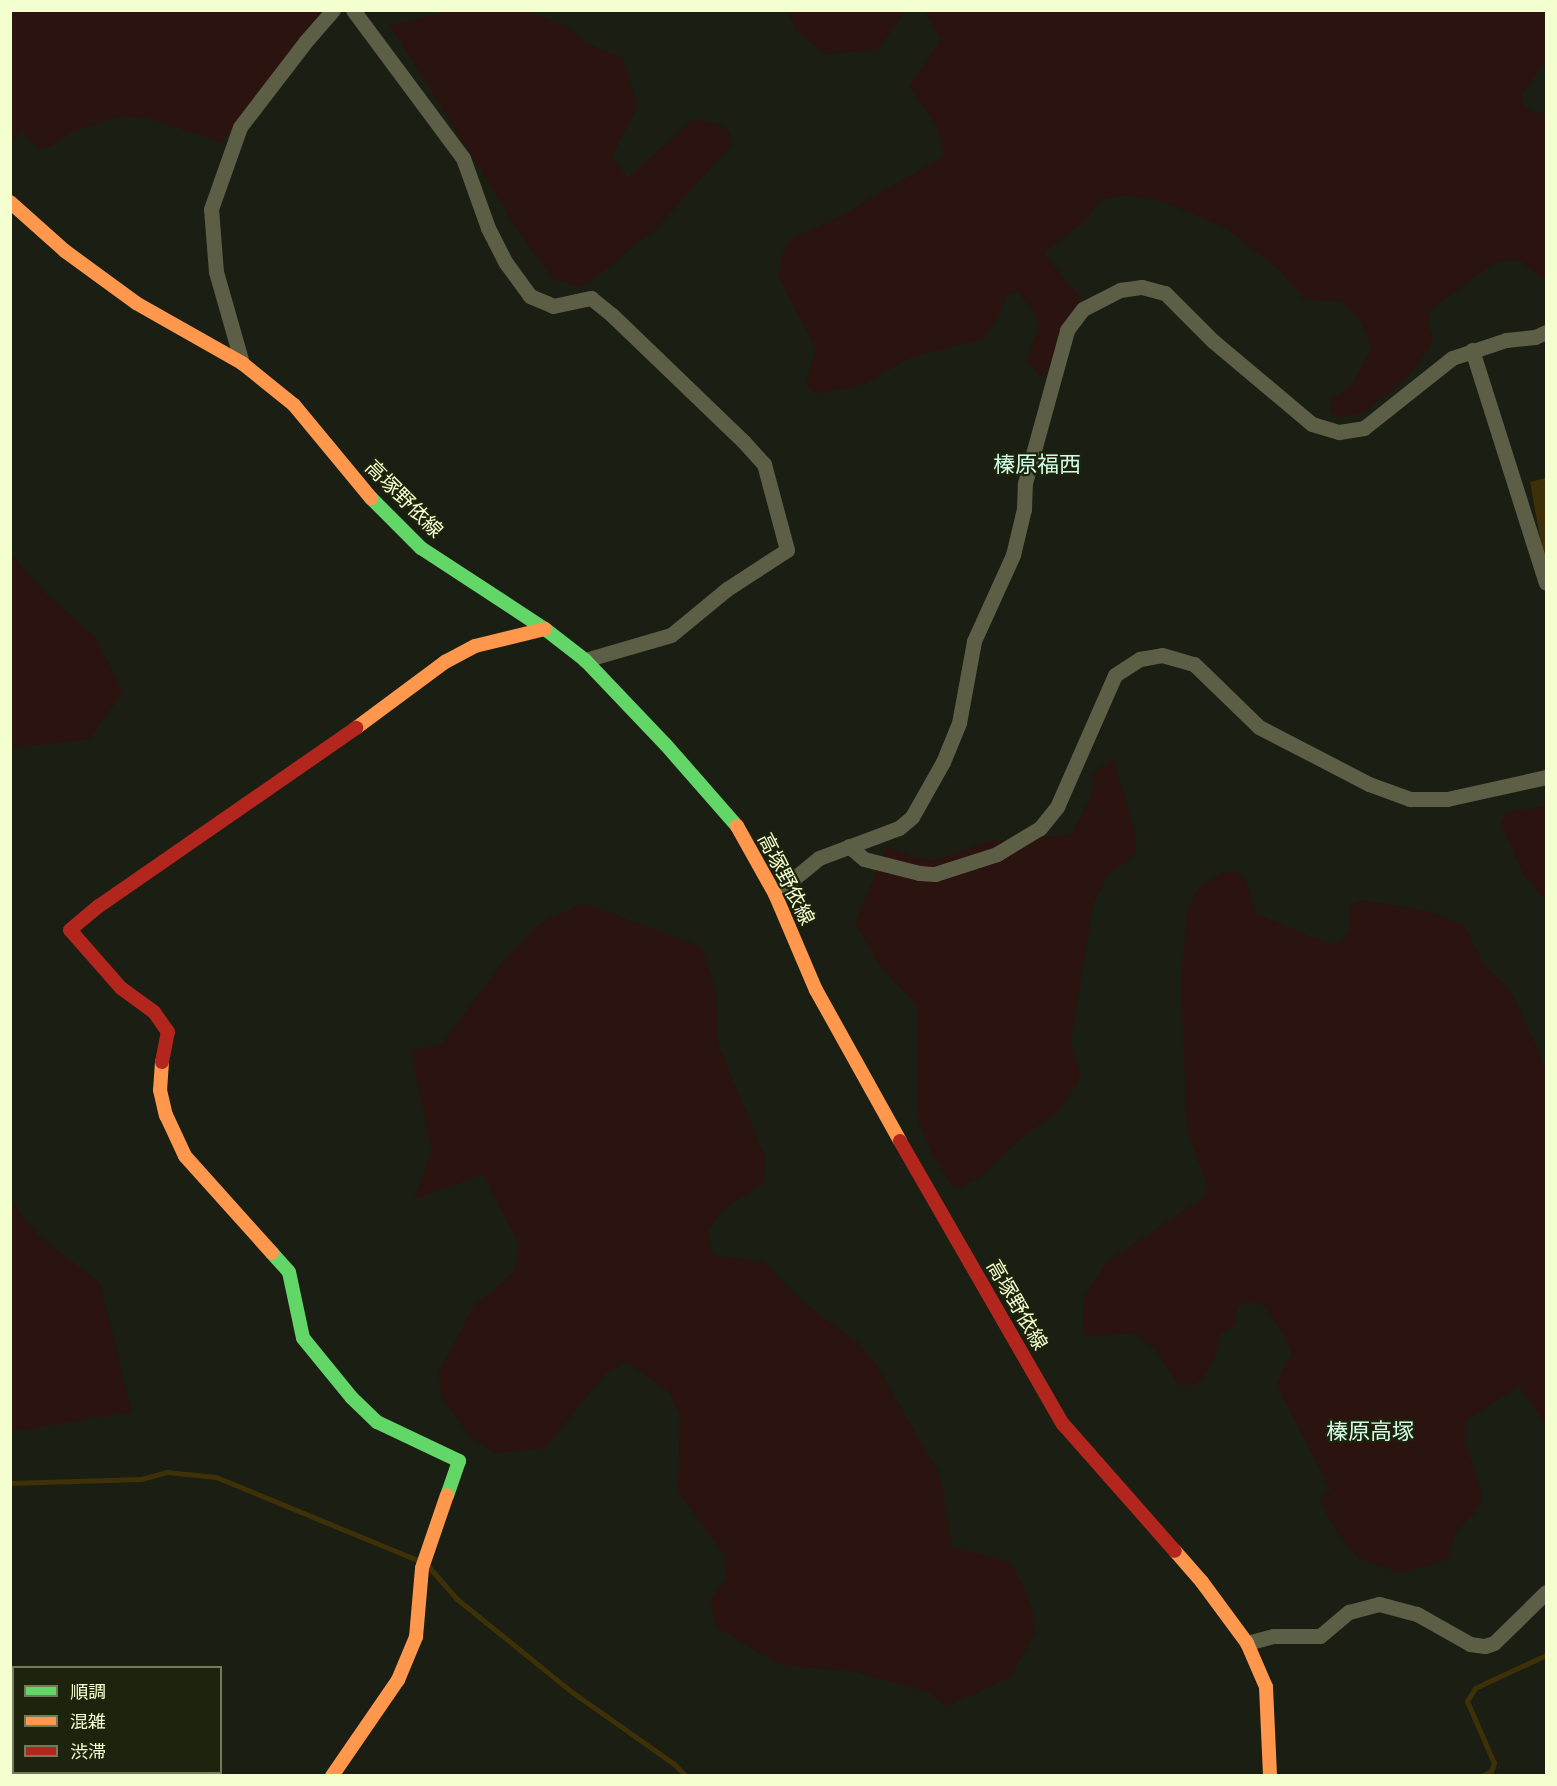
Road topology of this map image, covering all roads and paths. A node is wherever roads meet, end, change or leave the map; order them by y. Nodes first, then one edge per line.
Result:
1 (333, 10) edge
2 (353, 10) edge
3 (10, 202) edge
4 (1546, 332) edge
5 (1472, 350) junction
6 (242, 363) junction
7 (1546, 583) edge
8 (545, 629) junction
9 (585, 660) junction
10 (1546, 777) edge
11 (849, 846) junction
12 (775, 894) junction
13 (1546, 1592) edge
14 (1247, 1642) junction
15 (332, 1776) edge
16 (1270, 1776) edge

1 - 6 street
2 - 9 street
3 - 6 main road, 高塚野依線
4 - 5 street
5 - 7 street
5 - 11 street
6 - 8 main road, 高塚野依線
8 - 9 main road, 高塚野依線
8 - 15 main road
9 - 12 main road, 高塚野依線
10 - 11 street
11 - 12 street
12 - 14 main road, 高塚野依線
13 - 14 street
14 - 16 main road, 高塚野依線

